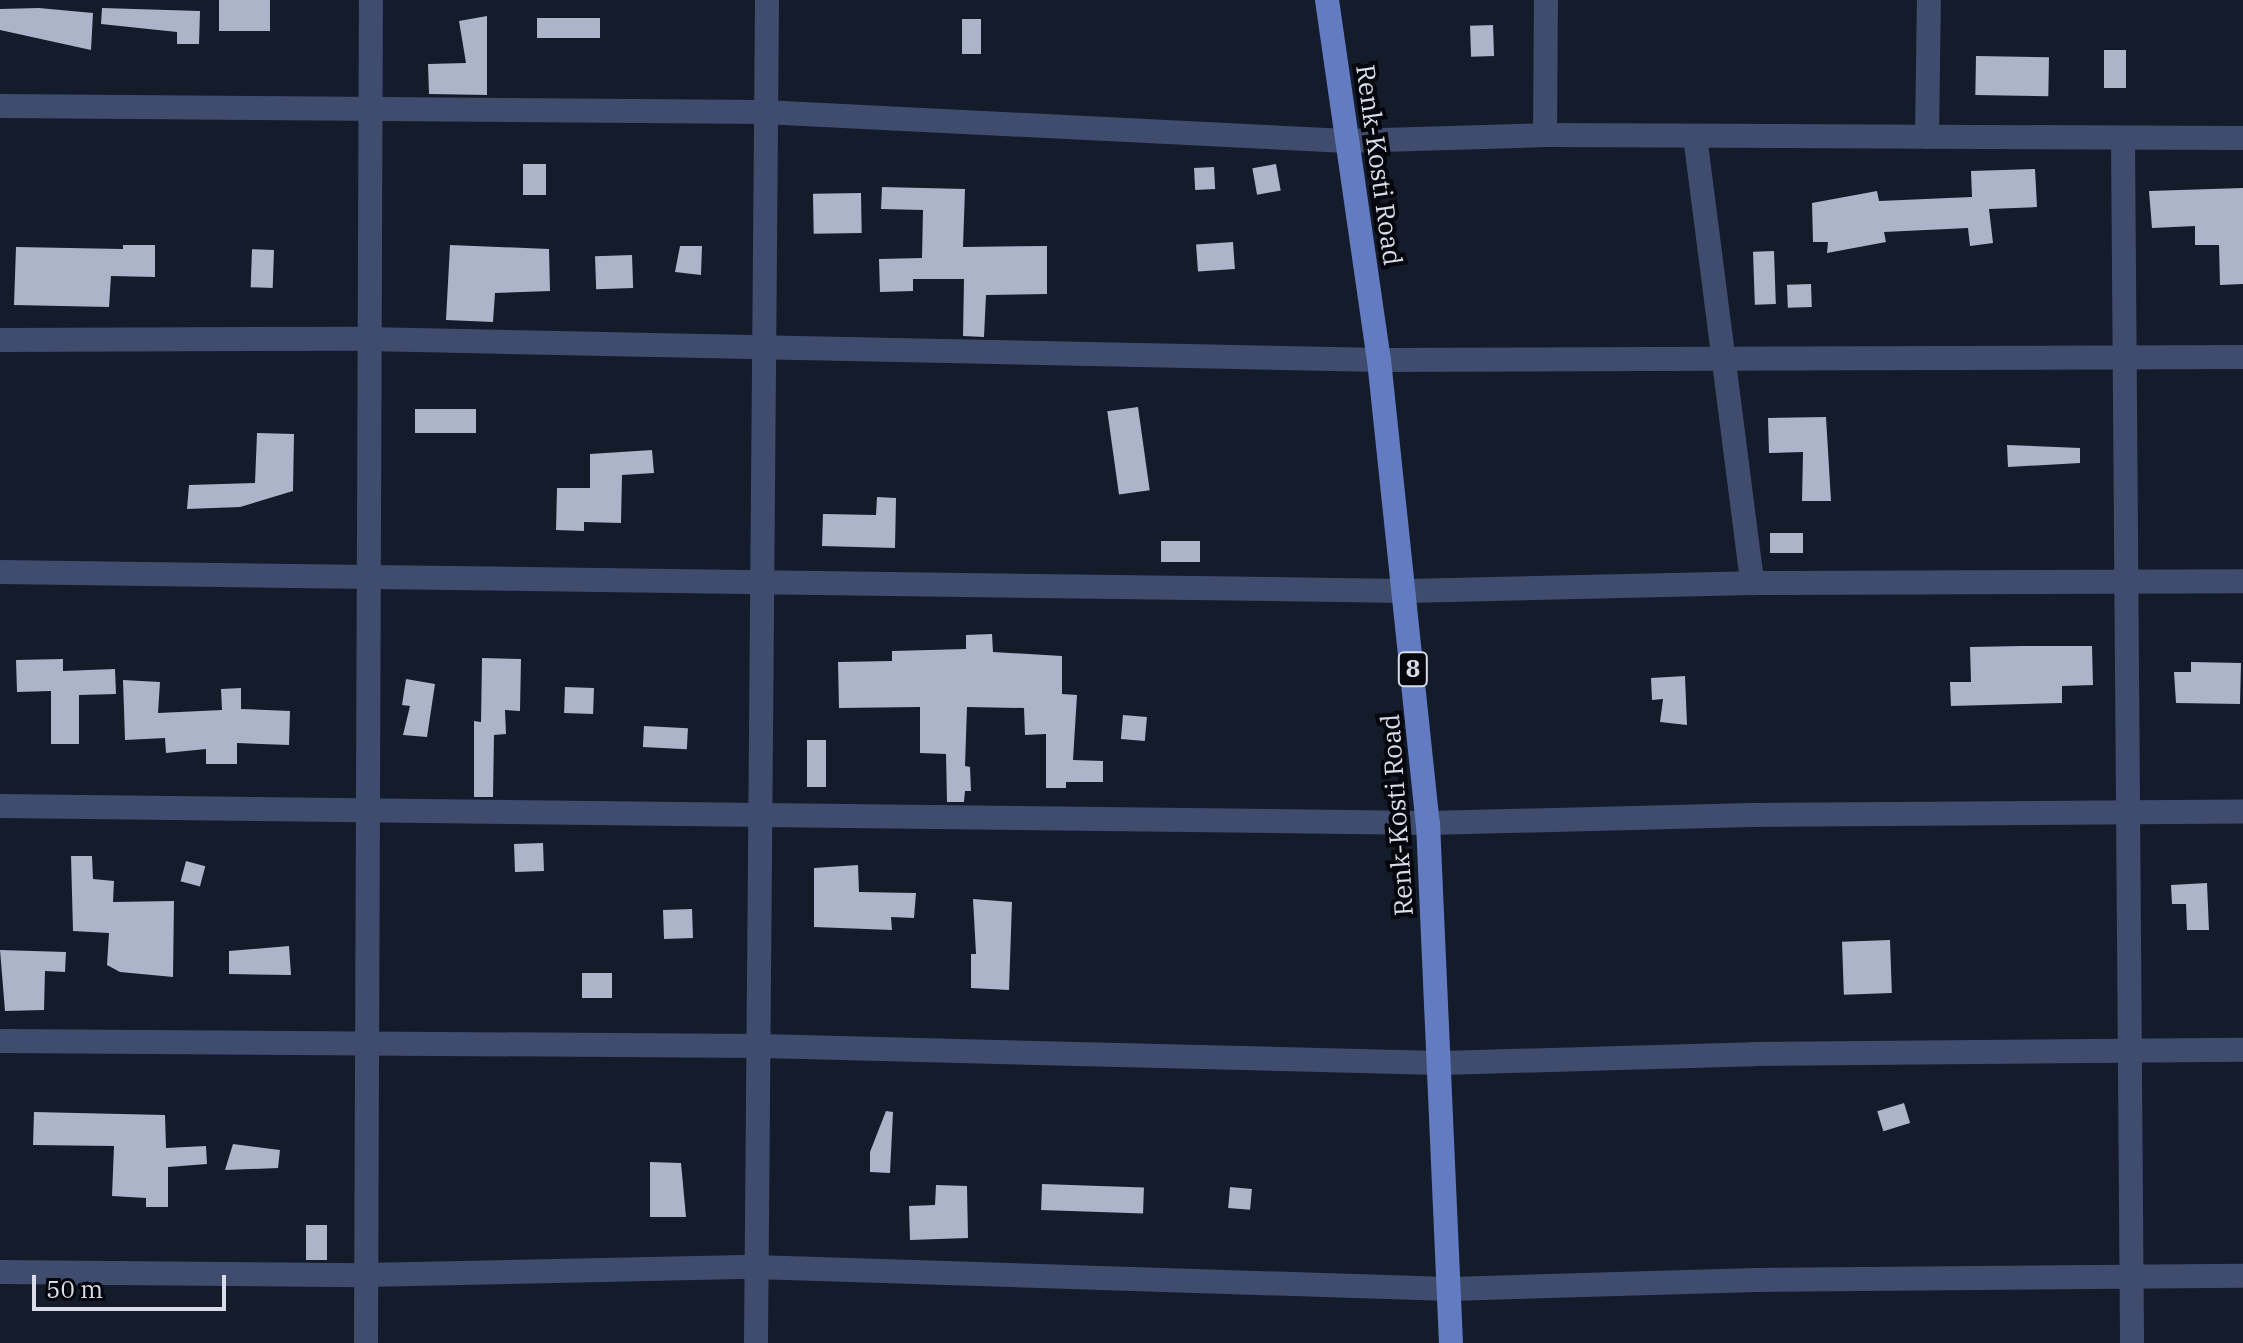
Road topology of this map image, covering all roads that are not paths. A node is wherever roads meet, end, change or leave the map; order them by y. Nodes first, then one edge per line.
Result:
1 (371, 0) edge
2 (767, 0) edge
3 (1327, 0) edge
4 (1546, 0) edge
5 (1929, 0) edge
6 (0, 106) edge
7 (370, 106) junction
8 (763, 112) junction
9 (1545, 135) junction
10 (1695, 136) junction
11 (1927, 137) junction
12 (2123, 138) junction
13 (2243, 138) edge
14 (1347, 141) junction
15 (368, 339) junction
16 (0, 340) edge
17 (768, 348) junction
18 (2243, 357) edge
19 (2123, 358) junction
20 (1379, 360) junction
21 (1724, 360) junction
22 (0, 572) edge
23 (366, 576) junction
24 (765, 580) junction
25 (2243, 581) edge
26 (2124, 582) junction
27 (1752, 583) junction
28 (1405, 591) junction
29 (0, 806) edge
30 (364, 808) junction
31 (2243, 812) edge
32 (2127, 813) junction
33 (763, 814) junction
34 (1428, 823) junction
35 (0, 1041) edge
36 (368, 1044) junction
37 (760, 1046) junction
38 (2243, 1050) edge
39 (2129, 1051) junction
40 (1440, 1063) junction
41 (755, 1267) junction
42 (0, 1272) edge
43 (364, 1275) junction
44 (2243, 1276) edge
45 (2131, 1277) junction
46 (1449, 1289) junction
47 (366, 1343) edge
48 (756, 1343) edge
49 (1451, 1343) edge
50 (2132, 1343) edge

1 - 7 street
2 - 8 street
3 - 14 main road, Renk-Kosti Road / 8
4 - 9 street
5 - 11 street
6 - 7 street
7 - 8 street
7 - 15 street
8 - 14 street
8 - 17 street
9 - 10 street
9 - 14 street
10 - 11 street
10 - 21 street
11 - 12 street
12 - 13 street
12 - 19 street
14 - 20 main road, Renk-Kosti Road / 8
15 - 16 street
15 - 17 street
15 - 23 street
17 - 20 street
17 - 24 street
18 - 19 street
19 - 21 street
19 - 26 street
20 - 21 street
20 - 28 main road, Renk-Kosti Road / 8
21 - 27 street
22 - 23 street
23 - 24 street
23 - 30 street
24 - 28 street
24 - 33 street
25 - 26 street
26 - 27 street
26 - 32 street
27 - 28 street
28 - 34 main road, Renk-Kosti Road / 8
29 - 30 street
30 - 33 street
30 - 36 street
31 - 32 street
32 - 34 street
32 - 39 street
33 - 34 street
33 - 37 street
34 - 40 main road, Renk-Kosti Road / 8
35 - 36 street
36 - 37 street
36 - 43 street
37 - 40 street
37 - 41 street
38 - 39 street
39 - 40 street
39 - 45 street
40 - 46 main road, Renk-Kosti Road / 8
41 - 43 street
41 - 46 street
41 - 48 street
42 - 43 street
43 - 47 street
44 - 45 street
45 - 46 street
45 - 50 street
46 - 49 main road, Renk-Kosti Road / 8

